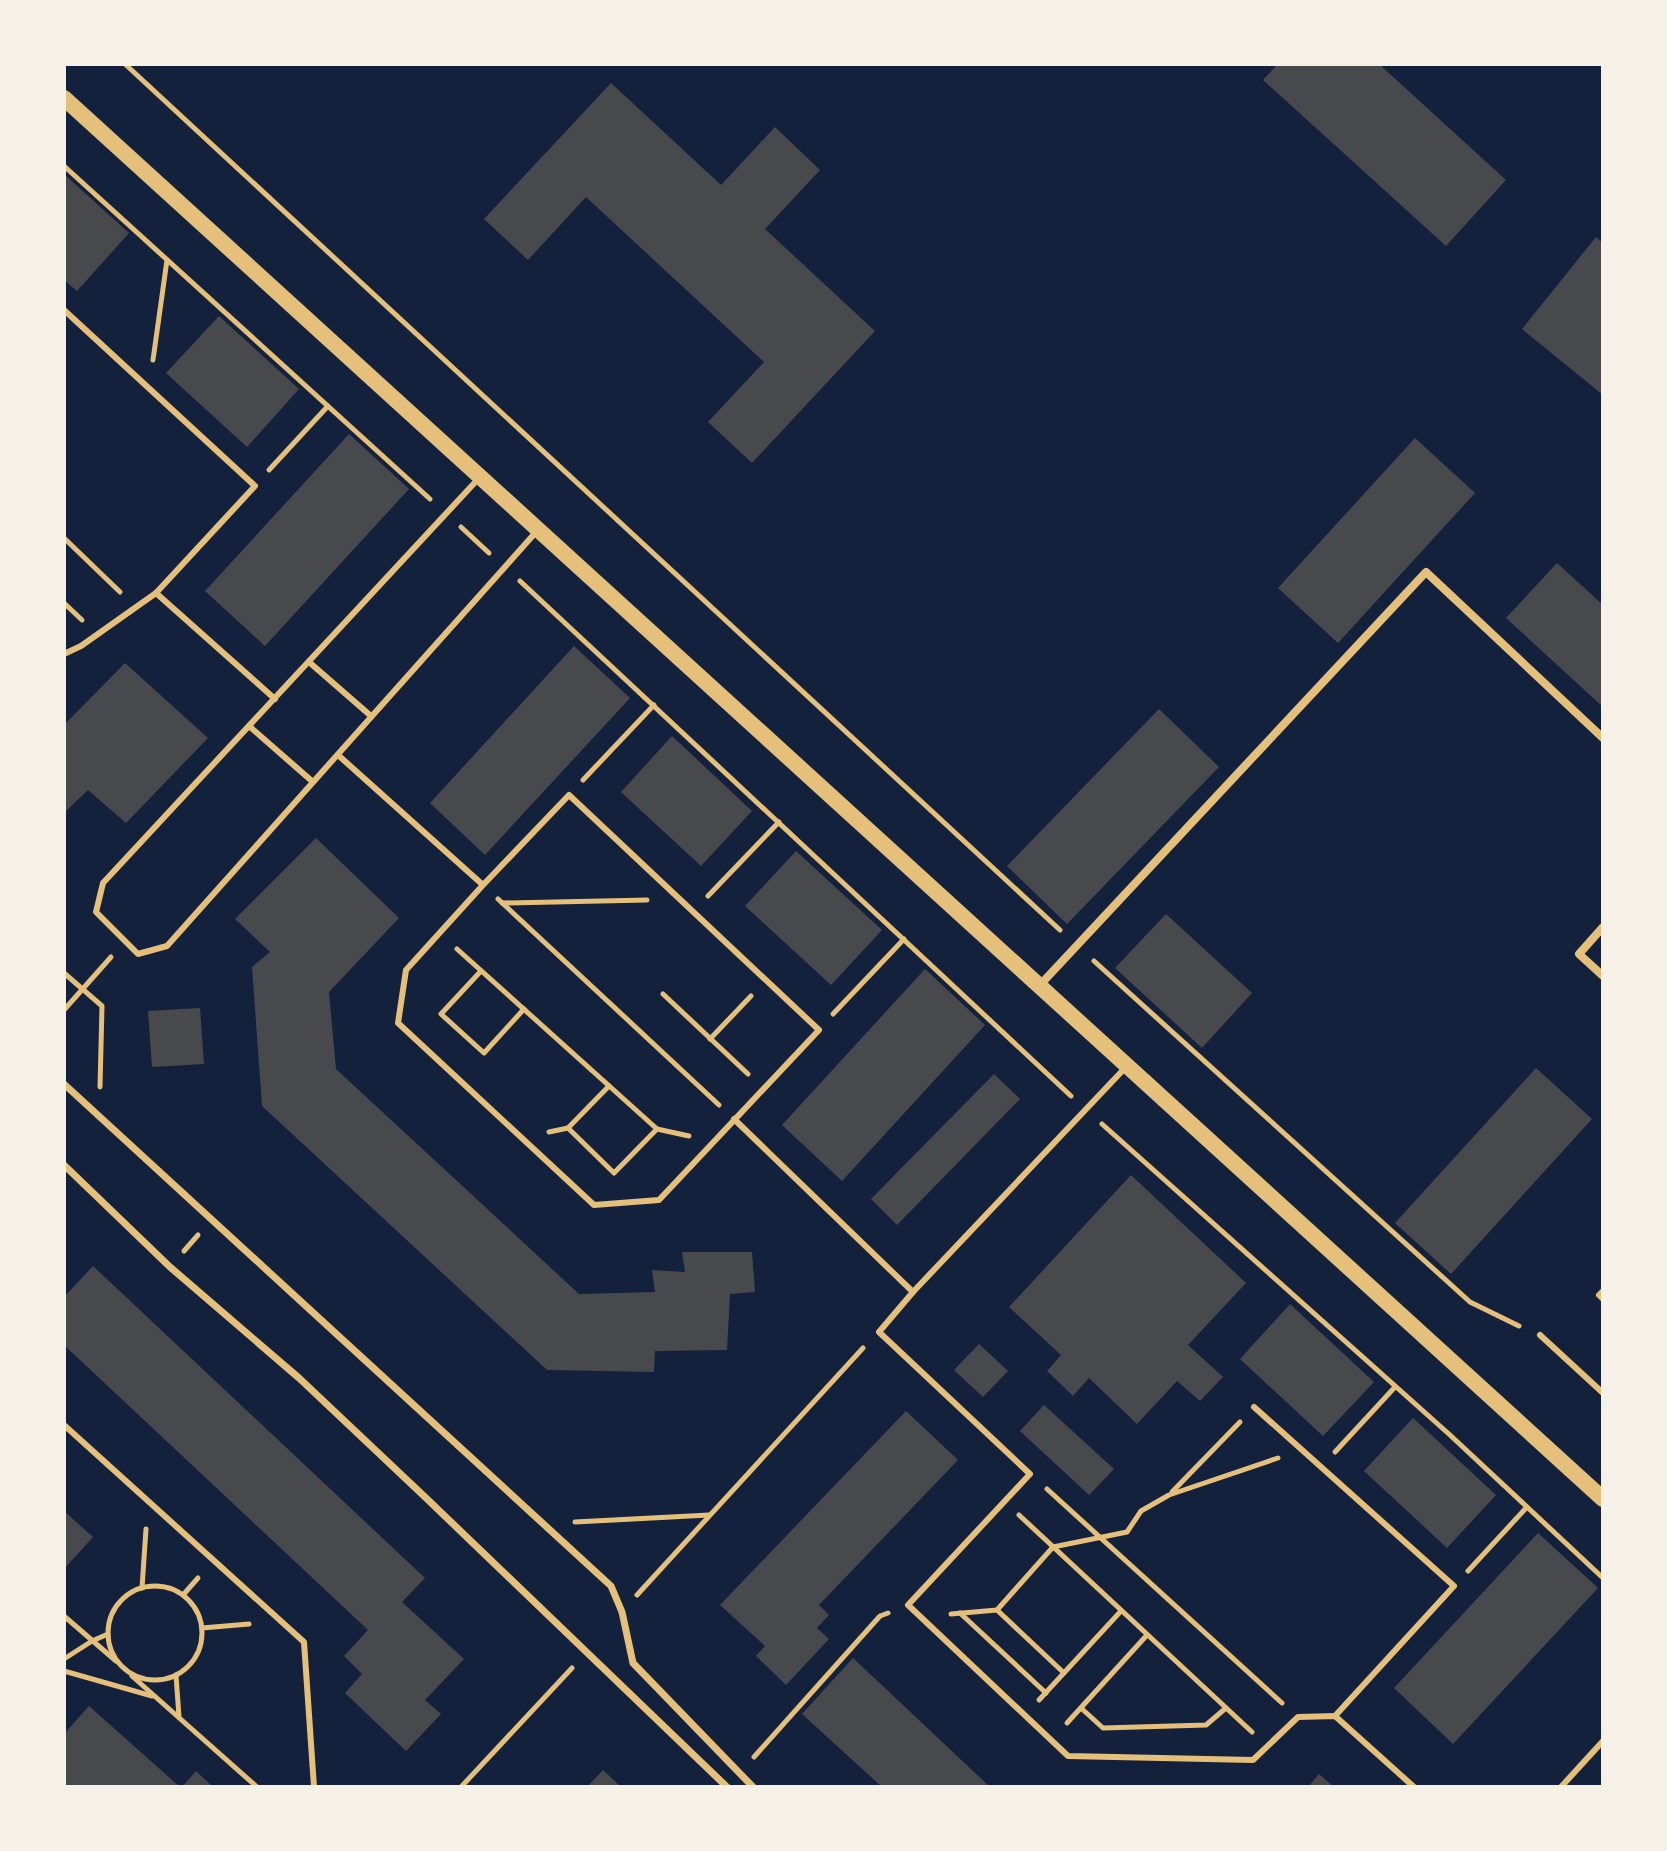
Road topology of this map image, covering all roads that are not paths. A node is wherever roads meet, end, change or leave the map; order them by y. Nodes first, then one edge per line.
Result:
1 (64, 98) edge
2 (64, 310) edge
3 (480, 477) junction
4 (538, 529) junction
5 (156, 593) junction
6 (64, 654) edge
7 (309, 662) junction
8 (275, 699) junction
9 (371, 716) junction
10 (249, 726) junction
11 (1603, 738) edge
12 (338, 755) junction
13 (313, 782) junction
14 (483, 885) junction
15 (1603, 927) edge
16 (1603, 976) edge
17 (1040, 985) junction
18 (1128, 1066) junction
19 (64, 1084) edge
20 (734, 1119) junction
21 (64, 1165) edge
22 (1603, 1291) edge
23 (913, 1292) junction
24 (1603, 1299) edge
25 (1540, 1335) road end
26 (1603, 1393) edge
27 (1254, 1407) road end
28 (64, 1425) edge
29 (1603, 1499) edge
30 (1335, 1716) junction
31 (1603, 1741) edge
32 (314, 1787) edge
33 (727, 1787) edge
34 (753, 1787) edge
35 (1414, 1787) edge
36 (1561, 1787) edge

1 - 3 main road
2 - 5 lane
3 - 4 main road
3 - 7 lane
4 - 9 lane
4 - 17 main road
5 - 6 lane
5 - 8 lane
7 - 8 lane
7 - 9 lane
8 - 10 lane
9 - 12 lane
10 - 13 lane
10 - 13 lane
11 - 17 street
12 - 13 lane
12 - 14 lane
14 - 20 lane
14 - 20 lane
15 - 16 street
17 - 18 main road
18 - 23 lane
18 - 29 main road
19 - 34 street
20 - 23 lane
21 - 33 street
22 - 24 lane
23 - 30 lane
25 - 26 lane
27 - 30 lane
28 - 32 lane
30 - 35 lane
31 - 36 lane

